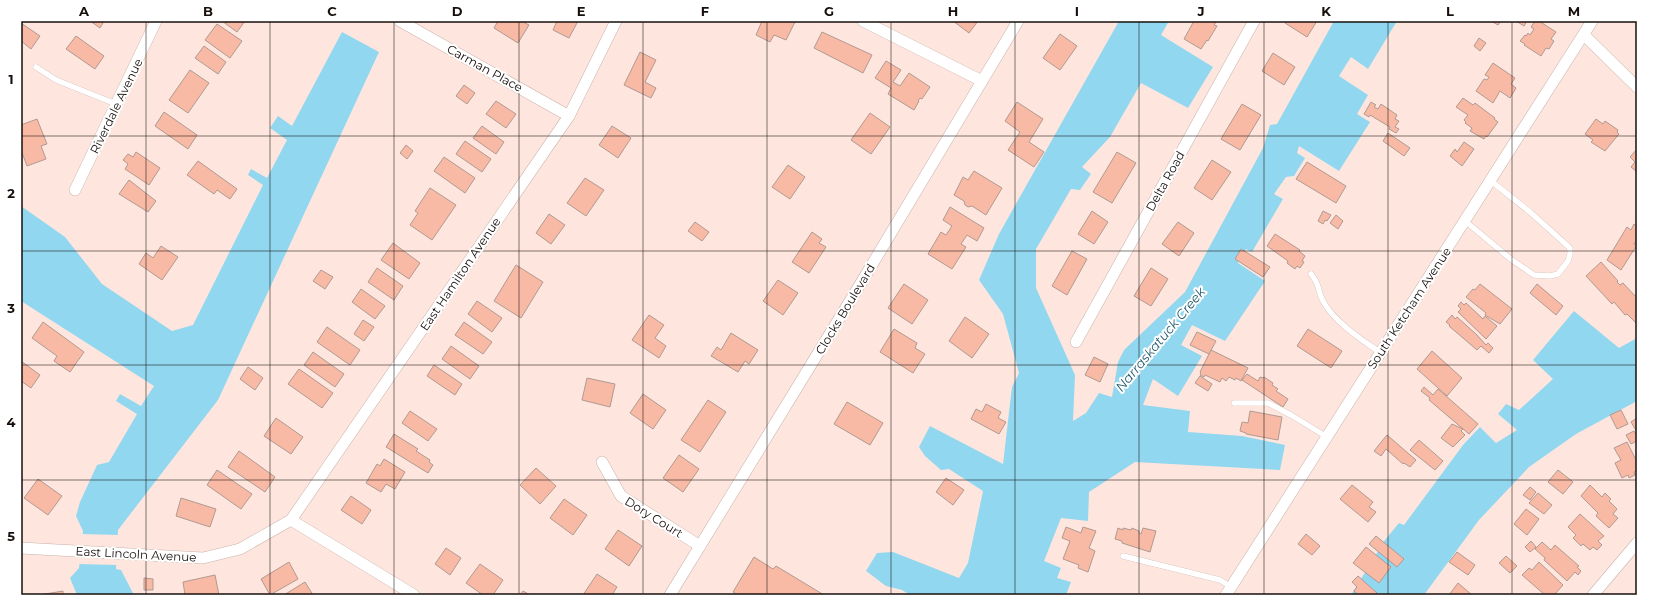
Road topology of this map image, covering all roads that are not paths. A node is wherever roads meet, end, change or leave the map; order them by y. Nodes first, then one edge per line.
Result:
1 (156, 21) edge
2 (400, 21) edge
3 (616, 21) edge
4 (863, 21) edge
5 (1018, 21) edge
6 (1254, 21) edge
7 (1592, 21) edge
8 (1584, 35) junction
9 (36, 67) dead end
10 (982, 81) junction
11 (1637, 87) edge
12 (116, 104) junction
13 (569, 116) junction
14 (1491, 181) junction
15 (75, 190) dead end
16 (1465, 221) junction
17 (1311, 274) dead end
18 (1076, 342) dead end
19 (1380, 353) junction
20 (1234, 403) dead end
21 (1327, 437) junction
22 (602, 462) dead end
23 (291, 520) junction
24 (1637, 543) edge
25 (700, 546) junction
26 (21, 548) edge
27 (1123, 556) dead end
28 (1229, 591) edge
29 (414, 595) edge
30 (670, 595) edge
31 (1593, 595) edge

1 - 12 street, Riverdale Avenue
2 - 13 street, Carman Place
3 - 13 street, East Hamilton Avenue
4 - 10 street
5 - 10 street, Clocks Boulevard
6 - 18 street, Delta Road
7 - 8 street, South Ketcham Avenue
8 - 11 street
8 - 14 street, South Ketcham Avenue
9 - 12 lane
10 - 25 street, Clocks Boulevard
12 - 15 street, Riverdale Avenue
13 - 23 street, East Hamilton Avenue
14 - 16 street, South Ketcham Avenue
14 - 16 lane
16 - 19 street, South Ketcham Avenue
17 - 19 lane
19 - 21 street, South Ketcham Avenue
20 - 21 lane
21 - 28 street, South Ketcham Avenue
22 - 25 street, Dory Court
23 - 26 street, East Lincoln Avenue
23 - 29 street
24 - 31 street
25 - 30 street, Clocks Boulevard
27 - 28 lane

